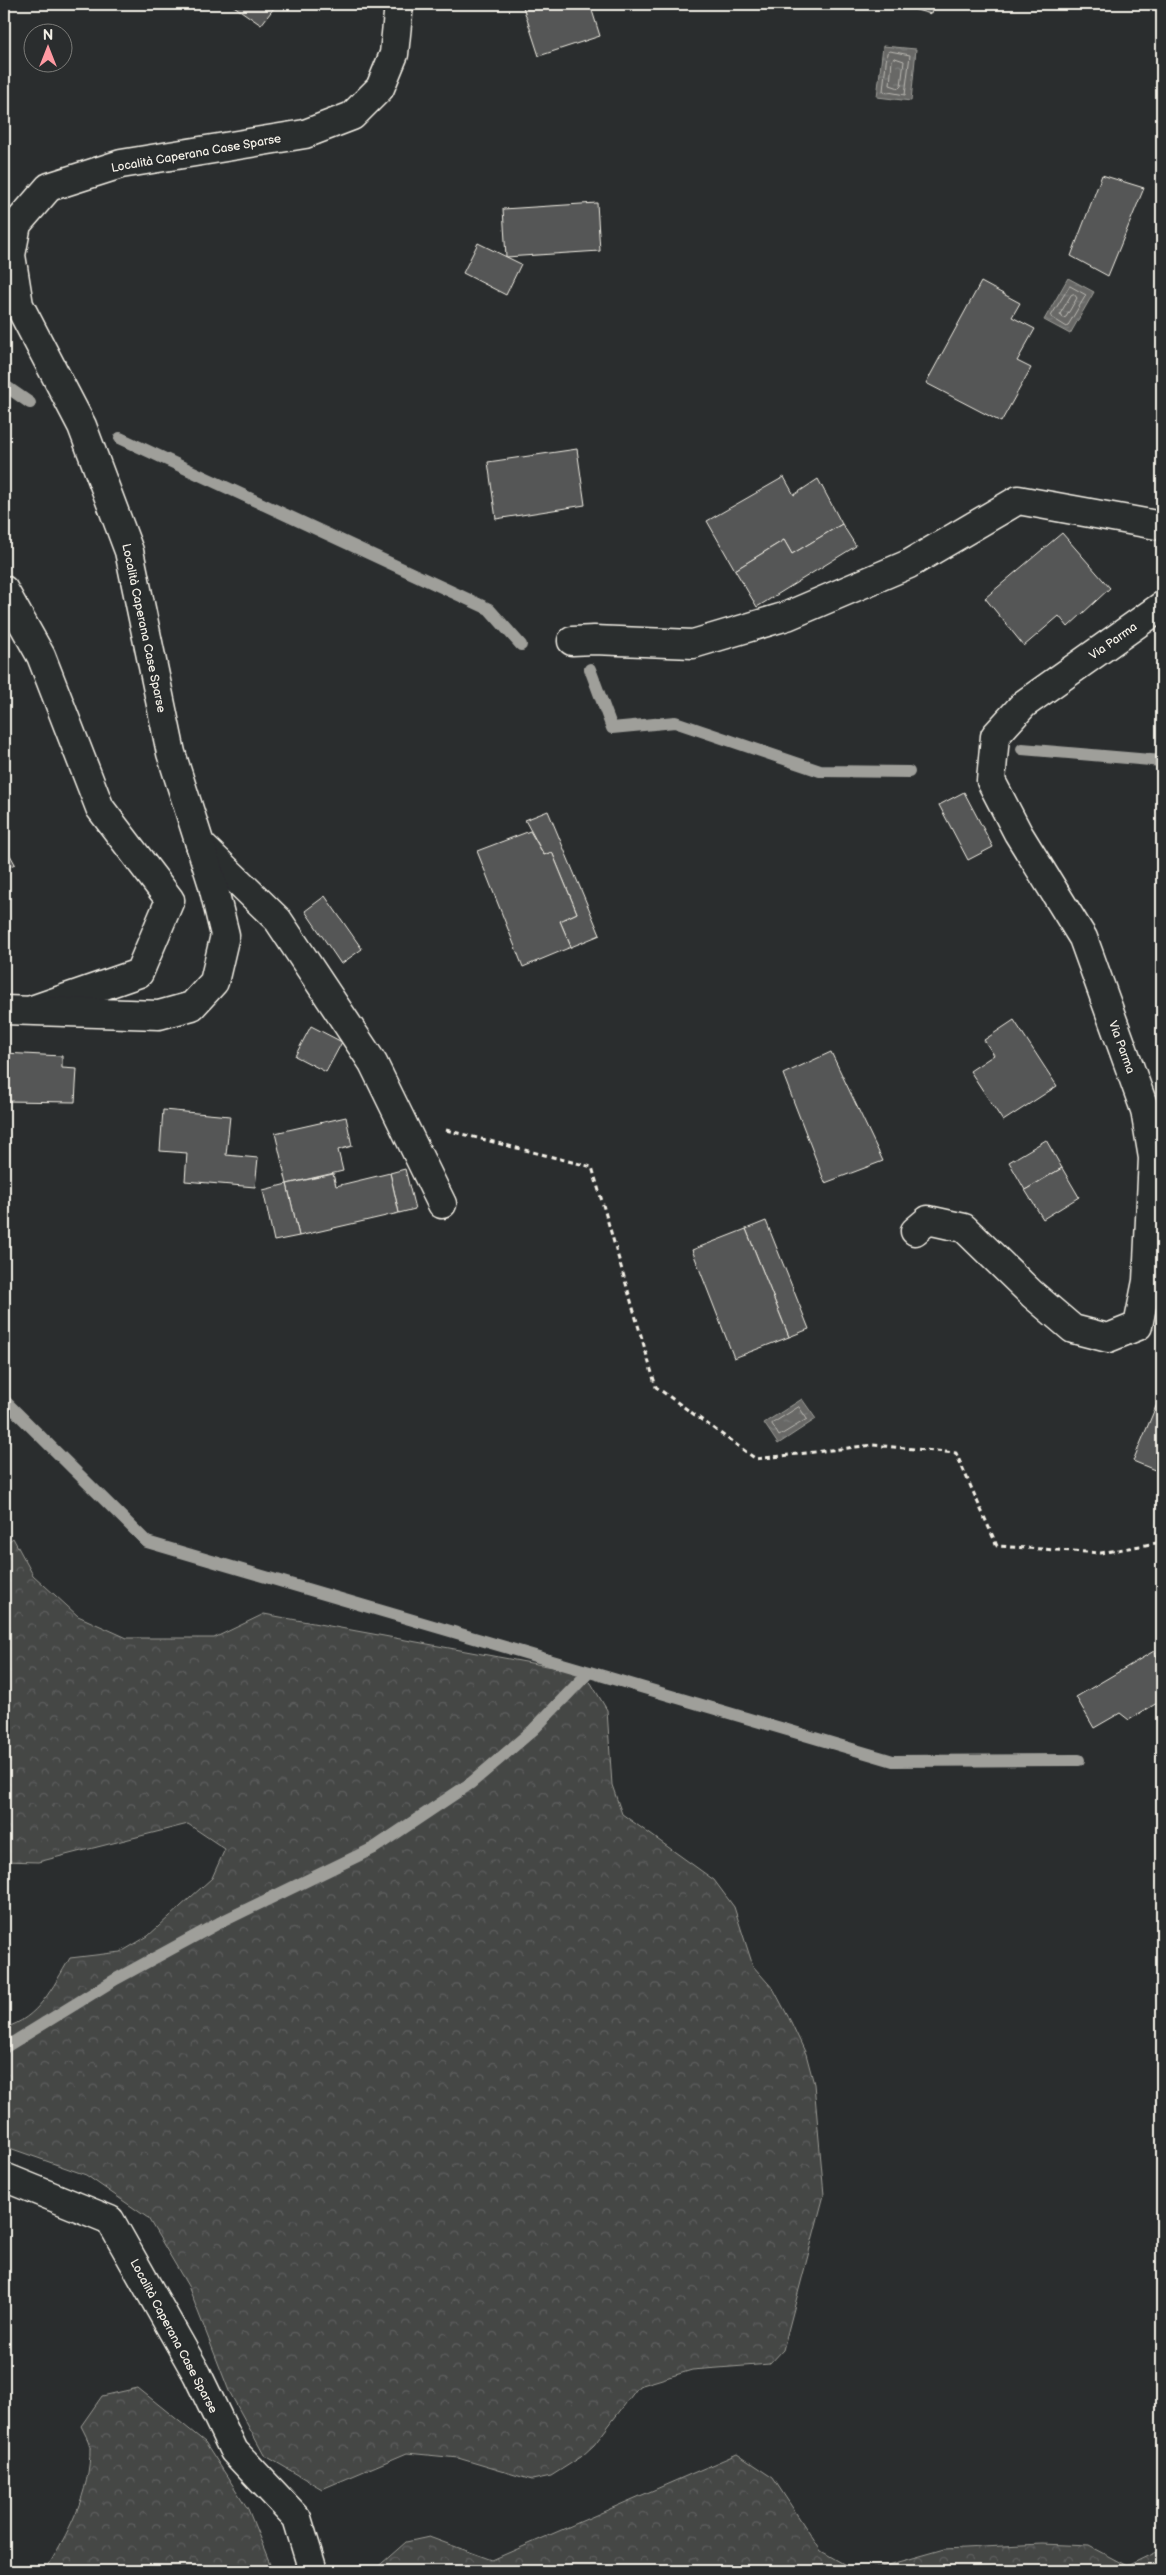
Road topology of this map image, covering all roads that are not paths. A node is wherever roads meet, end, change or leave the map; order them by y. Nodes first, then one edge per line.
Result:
1 (399, 4) edge
2 (1162, 526) edge
3 (4, 590) edge
4 (1162, 606) edge
5 (572, 642) dead end
6 (200, 844) junction
7 (16, 1011) edge
8 (442, 1204) dead end
9 (915, 1231) dead end
10 (4, 2177) edge
11 (313, 2571) edge

1 - 6 street, Località Caperana Case Sparse
2 - 5 street
3 - 7 street
4 - 9 street, Via Parma
6 - 7 street, Località Caperana Case Sparse
6 - 8 street
10 - 11 street, Località Caperana Case Sparse

